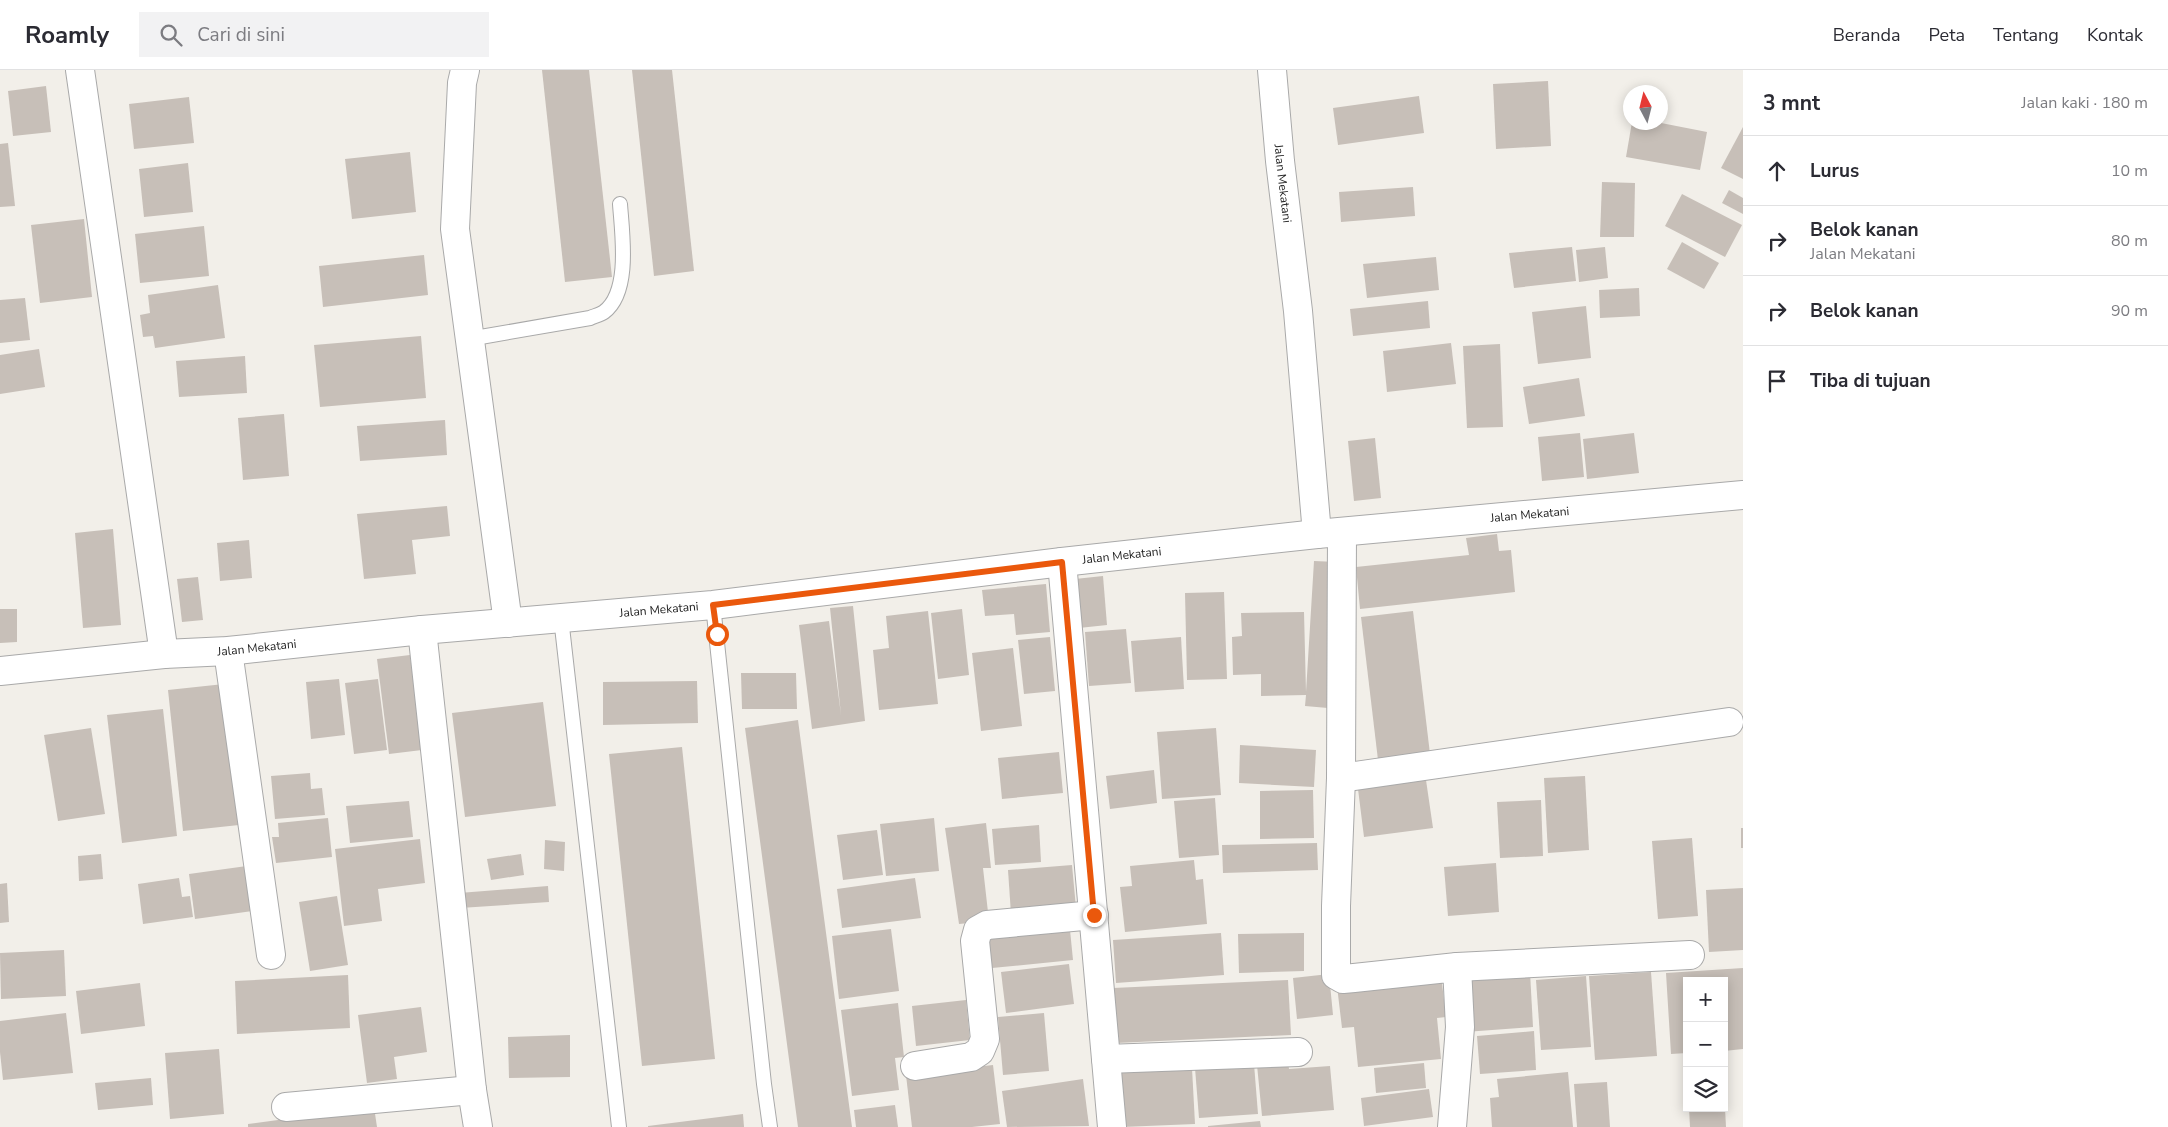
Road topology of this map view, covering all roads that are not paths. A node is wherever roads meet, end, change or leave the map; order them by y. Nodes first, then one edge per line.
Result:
1 (80, 70) edge
2 (465, 70) edge
3 (1272, 70) edge
4 (620, 204) dead end
5 (469, 339) junction
6 (1743, 495) edge
7 (1329, 533) junction
8 (1062, 562) junction
9 (713, 605) junction
10 (561, 618) junction
11 (508, 623) junction
12 (422, 630) junction
13 (228, 651) junction
14 (164, 654) junction
15 (0, 672) edge
16 (1729, 722) dead end
17 (1341, 778) junction
18 (1094, 915) junction
19 (271, 955) dead end
20 (1690, 955) dead end
21 (1457, 967) junction
22 (1298, 1052) dead end
23 (1106, 1059) junction
24 (915, 1066) dead end
25 (472, 1090) junction
26 (286, 1107) dead end
27 (478, 1127) edge
28 (619, 1127) edge
29 (770, 1127) edge
30 (1112, 1127) edge
31 (1452, 1127) edge

1 - 14 street
2 - 5 street
3 - 7 street, Jalan Mekatani
4 - 5 lane
5 - 11 street
6 - 7 street, Jalan Mekatani
7 - 8 street, Jalan Mekatani
7 - 17 street
8 - 9 street, Jalan Mekatani
8 - 18 street
9 - 10 street, Jalan Mekatani
9 - 29 lane
10 - 11 street, Jalan Mekatani
10 - 28 lane
11 - 12 street, Jalan Mekatani
12 - 13 street, Jalan Mekatani
12 - 25 street
13 - 14 street, Jalan Mekatani
13 - 19 street
14 - 15 street, Jalan Mekatani
16 - 17 street
17 - 21 street
18 - 23 street
18 - 24 street
20 - 21 street
21 - 31 street
22 - 23 street
23 - 30 street
25 - 26 street
25 - 27 street

